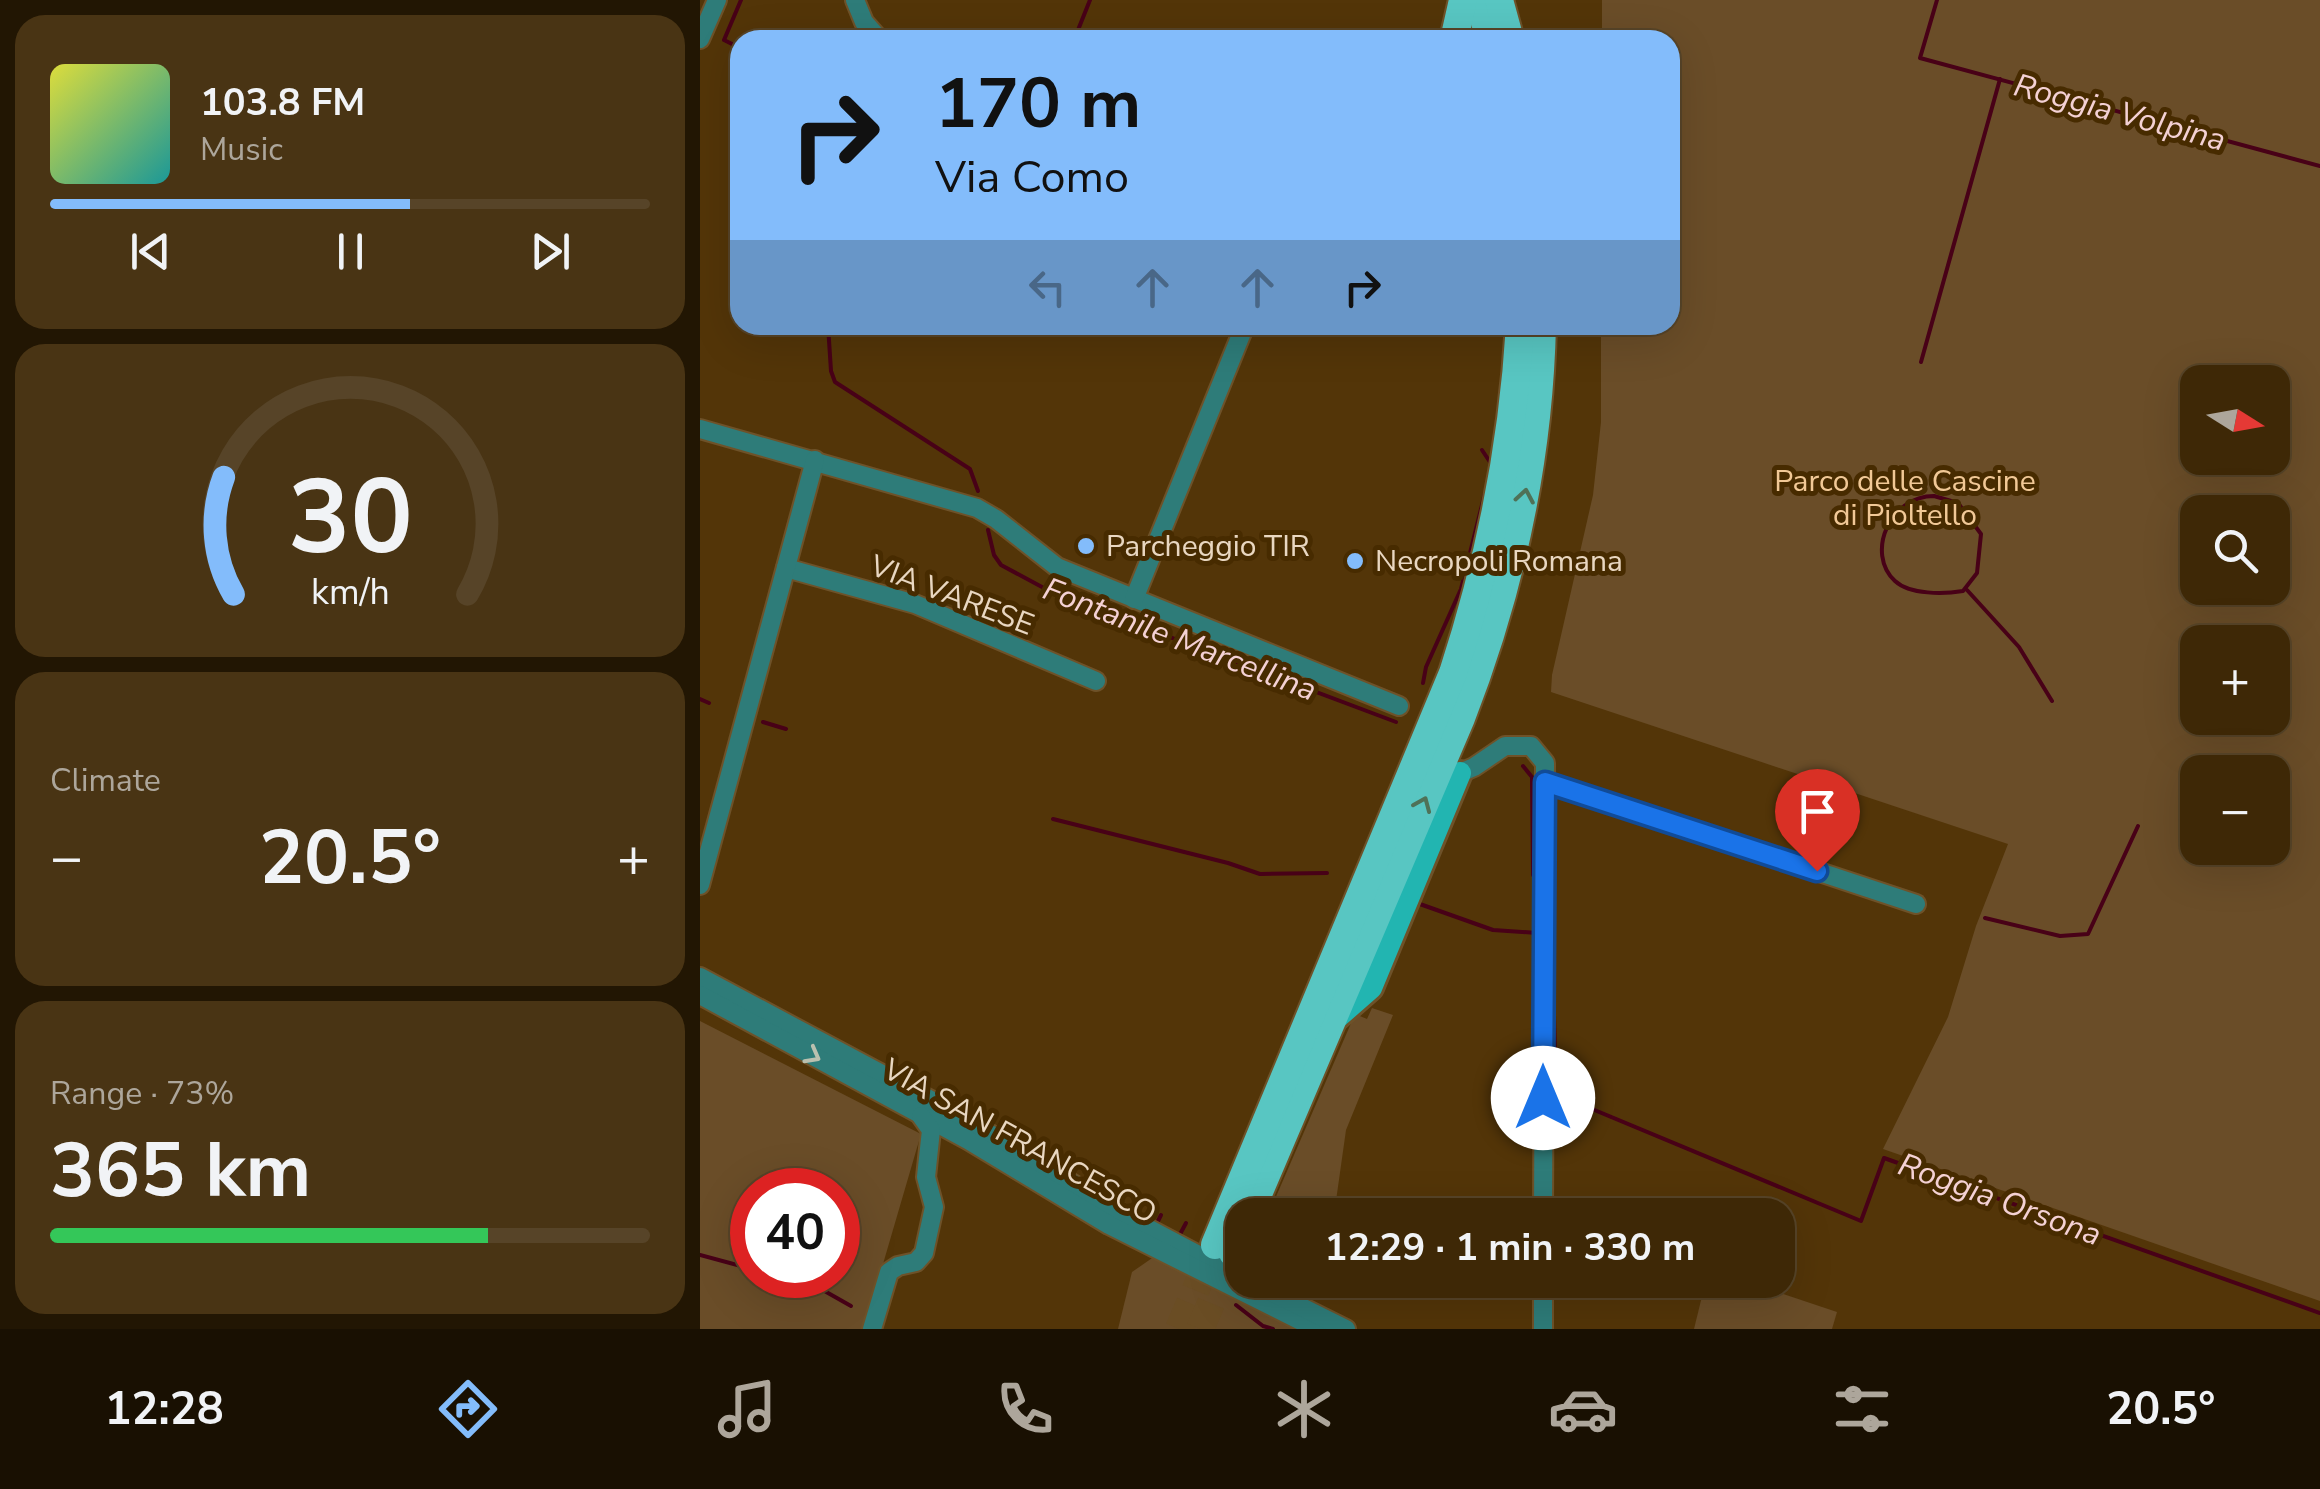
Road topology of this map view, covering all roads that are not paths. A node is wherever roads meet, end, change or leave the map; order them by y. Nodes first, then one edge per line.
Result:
1 (717, 0) edge
2 (854, 0) edge
3 (1463, 0) edge
4 (1479, 0) edge
5 (1499, 0) edge
6 (871, 30) edge
7 (1456, 30) edge
8 (1487, 30) edge
9 (1507, 30) edge
10 (700, 39) edge
11 (1241, 335) edge
12 (1501, 335) edge
13 (1519, 335) edge
14 (1541, 335) edge
15 (700, 429) edge
16 (815, 460) junction
17 (786, 568) junction
18 (1134, 599) junction
19 (1096, 682) dead end
20 (1400, 706) dead end
21 (1460, 772) joint
22 (1545, 772) junction
23 (700, 885) edge
24 (1916, 904) dead end
25 (1336, 958) junction
26 (700, 977) edge
27 (700, 995) edge
28 (1330, 1023) junction
29 (920, 1115) junction
30 (968, 1140) junction
31 (929, 1160) junction
32 (1252, 1198) edge
33 (1256, 1198) edge
34 (1543, 1198) edge
35 (1225, 1253) edge
36 (1299, 1298) edge
37 (1543, 1298) edge
38 (872, 1329) edge
39 (1317, 1329) edge
40 (1346, 1329) edge
41 (1542, 1329) edge

1 - 10 street
2 - 6 street
3 - 7 highway
4 - 8 highway
5 - 9 highway
11 - 18 street
12 - 25 highway
13 - 25 highway
28 -> 14 highway
15 - 16 street
16 - 17 street
16 - 18 street
17 - 19 street, VIA VARESE
17 - 23 street
18 - 20 street
21 - 22 street
21 - 28 main road
22 - 24 street
22 - 34 street
25 - 32 highway
26 - 35 street, VIA SAN FRANCESCO
27 -> 29 street, VIA SAN FRANCESCO
28 - 33 highway
29 - 30 street, VIA SAN FRANCESCO
29 - 31 street
30 - 31 street
30 - 39 street, VIA SAN FRANCESCO
31 - 38 street
36 - 40 street, VIA SAN FRANCESCO
37 - 41 street

